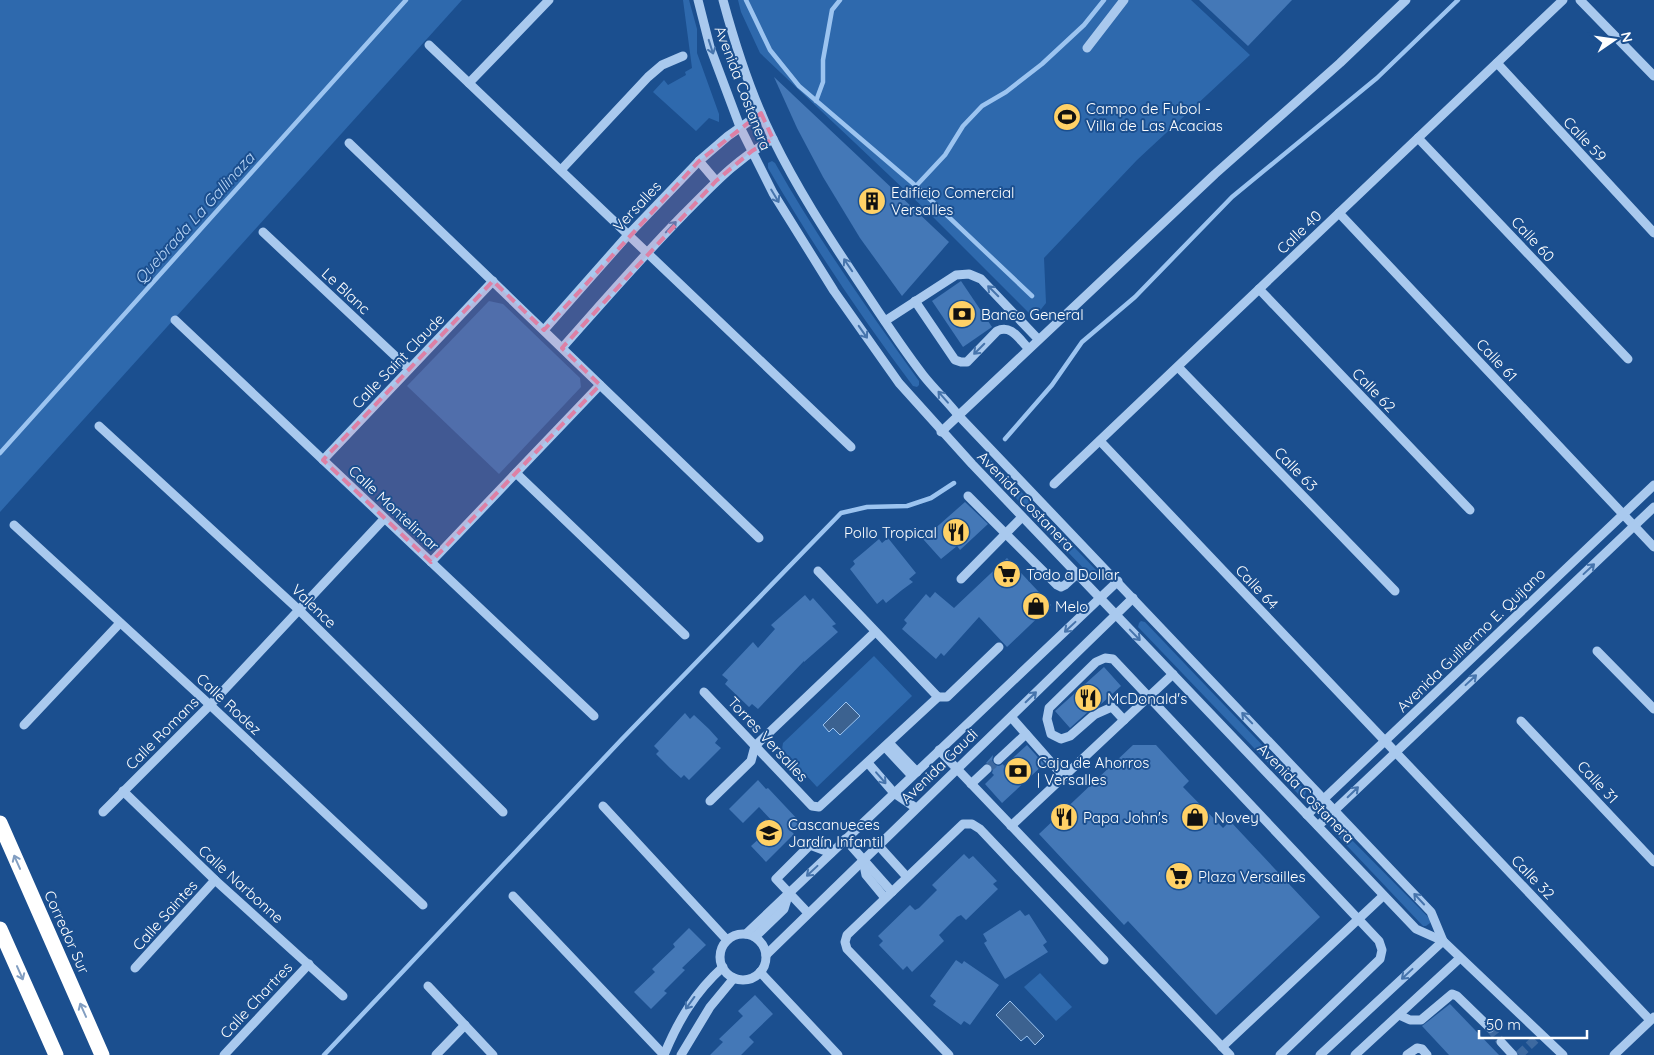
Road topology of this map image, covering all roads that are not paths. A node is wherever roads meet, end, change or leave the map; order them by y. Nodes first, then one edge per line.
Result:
1 (549, 0) edge
2 (698, 0) edge
3 (723, 0) edge
4 (1124, 0) edge
5 (1406, 0) edge
6 (1563, 0) edge
7 (1580, 0) edge
8 (429, 45) dead end
9 (1086, 48) dead end
10 (683, 56) dead end
11 (1497, 63) junction
12 (1654, 76) edge
13 (469, 83) junction
14 (761, 113) junction
15 (740, 127) junction
16 (1418, 138) junction
17 (773, 139) junction
18 (349, 143) dead end
19 (752, 151) junction
20 (699, 161) junction
21 (560, 170) junction
22 (716, 181) junction
23 (1339, 213) junction
24 (263, 232) dead end
25 (1654, 233) edge
26 (628, 235) junction
27 (646, 252) junction
28 (493, 281) junction
29 (1259, 290) junction
30 (915, 301) junction
31 (175, 320) dead end
32 (885, 321) junction
33 (544, 330) junction
34 (1038, 339) junction
35 (562, 348) junction
36 (1028, 348) junction
37 (1628, 359) dead end
38 (1178, 367) junction
39 (409, 369) junction
40 (600, 385) junction
41 (958, 414) junction
42 (99, 426) dead end
43 (942, 432) junction
44 (1100, 441) junction
45 (851, 447) dead end
46 (323, 460) junction
47 (516, 473) junction
48 (1054, 484) dead end
49 (1654, 485) edge
50 (968, 496) dead end
51 (1654, 507) edge
52 (1470, 510) dead end
53 (1623, 515) junction
54 (1022, 517) junction
55 (384, 519) junction
56 (14, 525) dead end
57 (1634, 526) junction
58 (1006, 534) junction
59 (759, 538) dead end
60 (1654, 547) edge
61 (431, 562) junction
62 (818, 571) dead end
63 (1077, 574) junction
64 (961, 579) dead end
65 (1118, 581) junction
66 (1394, 591) dead end
67 (1100, 598) junction
68 (1133, 598) junction
69 (299, 610) junction
70 (1116, 614) junction
71 (120, 623) junction
72 (875, 632) junction
73 (685, 635) dead end
74 (999, 648) dead end
75 (1597, 651) dead end
76 (1173, 674) junction
77 (704, 692) dead end
78 (1149, 696) junction
79 (938, 697) junction
80 (210, 704) junction
81 (1654, 710) edge
82 (594, 716) dead end
83 (1011, 716) junction
84 (1124, 720) junction
85 (1521, 721) dead end
86 (24, 725) dead end
87 (1026, 734) junction
88 (1384, 742) junction
89 (887, 745) junction
90 (756, 746) junction
91 (939, 750) junction
92 (1395, 753) junction
93 (998, 760) tunnel mouth
94 (868, 763) junction
95 (956, 768) junction
96 (987, 769) tunnel mouth
97 (914, 774) junction
98 (1064, 777) junction
99 (971, 784) junction
100 (122, 791) junction
101 (894, 793) junction
102 (1324, 799) junction
103 (710, 801) dead end
104 (603, 806) dead end
105 (916, 808) junction
106 (1335, 810) junction
107 (102, 812) dead end
108 (503, 812) dead end
109 (1307, 815) junction
110 (0, 823) edge
111 (1011, 826) junction
112 (1318, 826) junction
113 (845, 840) junction
114 (878, 845) junction
115 (831, 853) junction
116 (863, 860) junction
117 (1654, 862) edge
118 (907, 878) junction
119 (215, 880) junction
120 (789, 893) junction
121 (889, 895) junction
122 (513, 896) dead end
123 (1383, 896) junction
124 (423, 906) dead end
125 (808, 913) junction
126 (1358, 919) junction
127 (0, 929) edge
128 (746, 934) junction
129 (755, 937) junction
130 (727, 940) junction
131 (1443, 941) junction
132 (766, 955) junction
133 (1460, 958) junction
134 (1104, 960) dead end
135 (309, 964) junction
136 (723, 967) junction
137 (135, 968) dead end
138 (760, 972) junction
139 (734, 978) junction
140 (428, 986) dead end
141 (343, 996) dead end
142 (1399, 1015) junction
143 (1652, 1018) edge
144 (465, 1025) junction
145 (1490, 1028) tunnel mouth
146 (1501, 1042) tunnel mouth
147 (1222, 1047) junction
148 (56, 1055) edge
149 (102, 1055) edge
150 (224, 1055) edge
151 (436, 1055) edge
152 (493, 1055) edge
153 (664, 1055) edge
154 (681, 1055) edge
155 (838, 1055) edge
156 (949, 1055) edge
157 (1230, 1055) edge
158 (1280, 1055) edge
159 (1320, 1055) edge
160 (1356, 1055) edge
161 (1407, 1055) edge
162 (1427, 1055) edge
163 (1513, 1055) edge
164 (1563, 1055) edge
165 (1614, 1055) edge

1 - 13 street
2 -> 15 street, Avenida Costanera
3 - 14 street, Avenida Costanera
4 - 9 street
5 - 34 street
6 - 11 street, Calle 40
7 - 12 street
8 - 13 street
10 - 21 street
11 - 16 street, Calle 40
11 - 25 street, Calle 59
13 - 21 street
14 - 15 street, Versalles
14 - 17 street, Avenida Costanera
15 - 19 street, Avenida Costanera
15 - 20 street, Versalles
16 - 23 street, Calle 40
16 - 37 street, Calle 60
17 - 19 street
32 -> 17 street, Avenida Costanera
18 - 28 street
19 - 22 street
19 -> 43 street, Avenida Costanera
20 - 22 street
20 - 26 street, Versalles
21 - 26 street
27 -> 22 street
23 - 29 street, Calle 40
23 - 53 street, Calle 61
24 - 39 street, Le Blanc
26 - 27 street
26 - 33 street, Versalles
27 - 35 street
27 - 45 street
28 - 33 street
28 - 39 street, Calle Saint Claude
29 - 38 street, Calle 40
29 - 52 street, Calle 62
30 - 32 street
34 -> 30 street
36 -> 30 street
31 - 46 street, Calle Montelimar
41 -> 32 street, Avenida Costanera
33 - 35 street
34 - 36 street
35 - 40 street
36 - 41 street
38 - 44 street, Calle 40
38 - 66 street, Calle 63
39 - 46 street, Calle Saint Claude
40 - 47 street
40 - 59 street
41 - 43 street
41 - 65 street, Avenida Costanera
42 - 69 street, Valence
43 - 54 street, Avenida Costanera
44 - 48 street, Calle 40
44 - 88 street, Calle 64
46 - 55 street, Calle Montelimar
47 - 61 street
47 - 73 street
49 - 53 street, Avenida Guillermo E. Quijano
50 - 58 street
51 - 57 street, Avenida Guillermo E. Quijano
53 - 57 street, Calle 61
53 - 88 street, Avenida Guillermo E. Quijano
54 - 58 street
54 - 63 street, Avenida Costanera
55 - 61 street, Calle Montelimar
55 - 69 street, Calle Romans
56 - 71 street, Calle Rodez
57 - 60 street, Calle 61
92 -> 57 street, Avenida Guillermo E. Quijano
58 - 63 street
58 - 64 street
61 - 82 street, Calle Montelimar
62 - 72 street
63 - 67 street, Avenida Costanera
65 - 67 street, Avenida Gaudi
65 - 68 street, Avenida Costanera
67 - 70 street, Avenida Costanera
67 -> 91 street, Avenida Gaudi
68 - 70 street, Avenida Gaudi
102 -> 68 street, Avenida Costanera
69 - 80 street, Calle Romans
69 - 108 street, Valence
70 -> 76 street, Avenida Costanera
83 -> 70 street, Avenida Gaudi
71 - 80 street, Calle Rodez
71 - 86 street
72 - 79 street
72 - 90 street
74 - 79 street
75 - 81 street
76 - 78 street
76 - 109 street, Avenida Costanera
77 - 90 street, Torres Versalles
78 - 84 street
78 - 84 street
78 - 126 street
79 - 89 street
80 - 100 street, Calle Romans
80 - 124 street, Calle Rodez
83 - 87 street
83 - 95 street, Avenida Gaudi
84 - 98 street
85 - 117 street, Calle 31
87 - 93 street
87 - 98 street
88 - 92 street, Calle 64
88 - 102 street, Avenida Guillermo E. Quijano
89 - 94 street
89 - 97 street
90 - 94 street, Torres Versalles
90 - 103 street
91 - 95 street
91 - 97 street, Avenida Gaudi
106 -> 92 street, Avenida Guillermo E. Quijano
92 - 143 street, Calle 32
94 -> 101 street
95 - 99 street
95 - 105 street, Avenida Gaudi
96 - 99 street
97 - 101 street, Avenida Gaudi
98 - 111 street
99 - 111 street
100 - 107 street, Calle Romans
100 - 119 street, Calle Narbonne
101 - 105 street
101 - 113 street, Avenida Gaudi
102 - 106 street, Avenida Costanera
102 - 109 street, Avenida Guillermo E. Quijano
104 - 130 street
105 - 114 street, Avenida Gaudi
106 - 112 street, Avenida Guillermo E. Quijano
131 -> 106 street, Avenida Costanera
109 - 112 street, Avenida Costanera
149 -> 110 highway, Corredor Sur
111 - 147 street
112 - 123 street, Avenida Costanera
113 - 115 street, Avenida Gaudi
113 - 116 street
114 - 116 street, Avenida Gaudi
114 - 118 street
115 -> 120 street, Avenida Gaudi
115 - 120 street
116 - 121 street
116 - 125 street, Avenida Gaudi
118 - 121 street
118 - 134 street
119 - 135 street, Calle Narbonne
119 - 137 street, Calle Saintes
120 - 125 street
120 - 128 street, Avenida Gaudi
120 - 129 street, Avenida Gaudi
121 - 156 street
122 - 153 street
123 - 126 street
123 - 131 street, Avenida Costanera
125 - 132 street, Avenida Gaudi
126 - 147 street
126 - 158 street
127 -> 148 highway
128 - 129 street
128 - 130 street
129 - 132 street
130 - 136 street
131 - 133 street, Avenida Costanera
131 -> 159 street
132 - 138 street
133 - 142 street
133 - 164 street, Avenida Costanera
135 - 141 street, Calle Narbonne
135 - 150 street, Calle Chartres
136 - 139 street
136 -> 153 street
138 - 139 street
138 - 155 street
139 - 154 street
140 - 144 street
142 - 145 street
142 - 160 street
143 - 165 street
144 - 151 street
144 - 152 street
146 - 163 street
147 - 157 street
161 - 162 street

